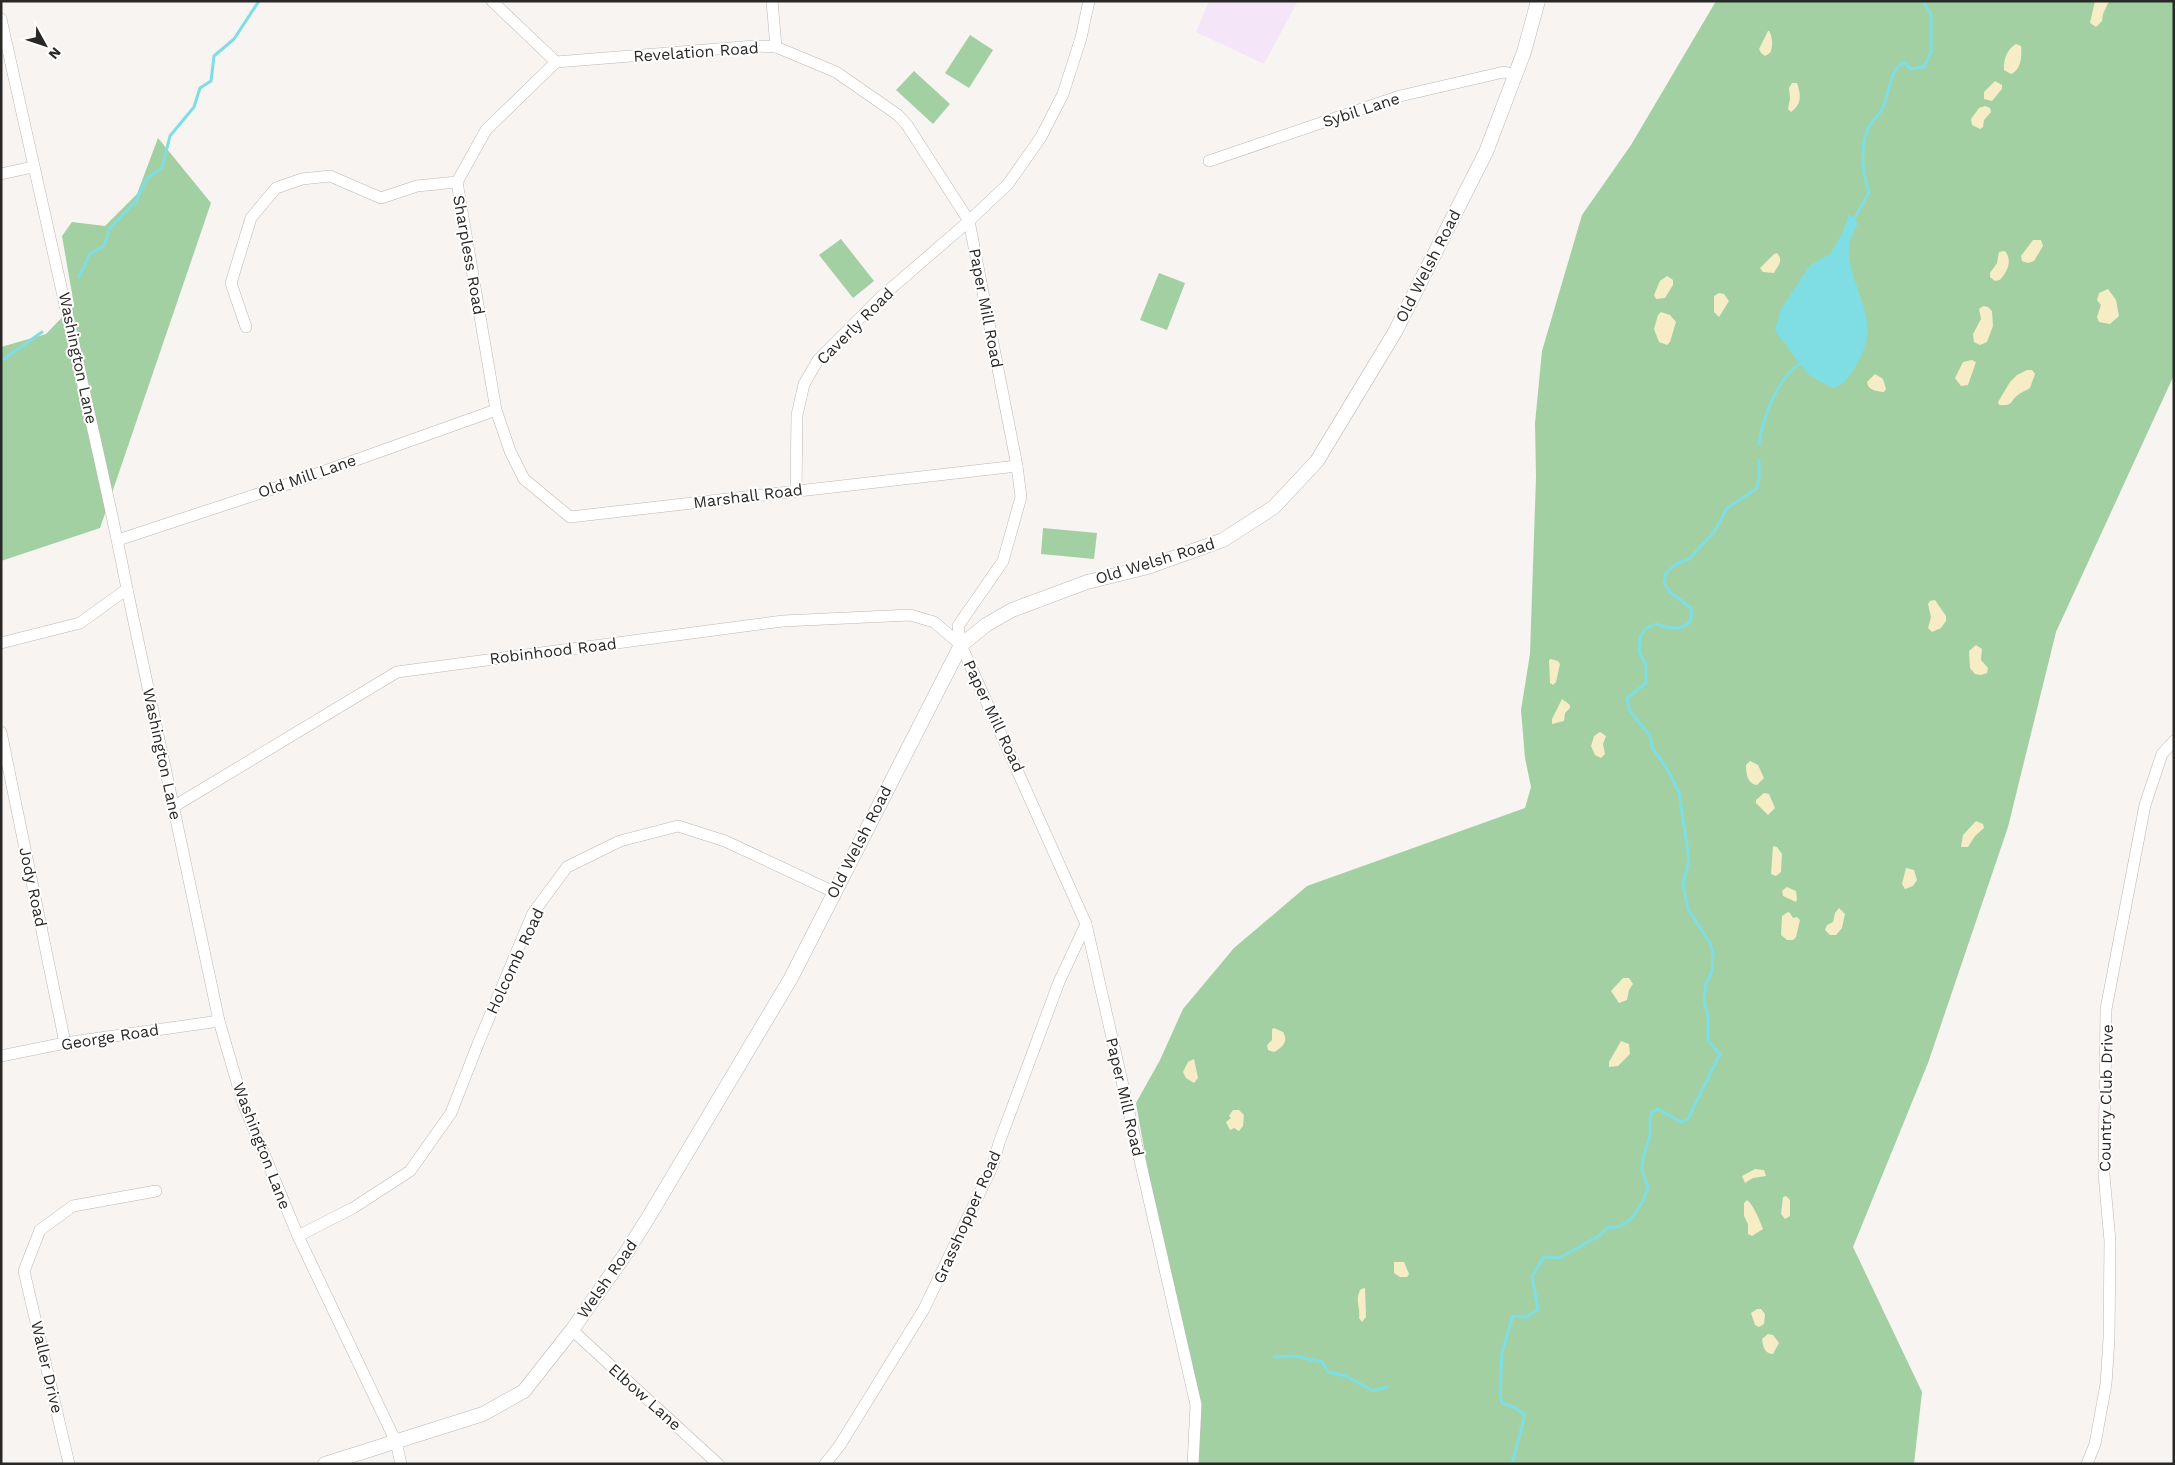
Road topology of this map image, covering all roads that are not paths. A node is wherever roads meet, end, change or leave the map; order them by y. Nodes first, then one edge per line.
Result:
1 (492, 1) edge
2 (772, 1) edge
3 (1089, 1) edge
4 (1538, 1) edge
5 (1, 19) edge
6 (776, 47) junction
7 (556, 62) junction
8 (1515, 75) junction
9 (1209, 161) dead end
10 (34, 167) junction
11 (1, 174) edge
12 (457, 182) junction
13 (969, 221) junction
14 (246, 327) dead end
15 (496, 410) junction
16 (510, 451) joint
17 (1017, 466) junction
18 (796, 491) junction
19 (118, 540) junction
20 (126, 589) junction
21 (1, 643) edge
22 (961, 645) junction
23 (1, 732) edge
24 (2174, 741) edge
25 (173, 807) junction
26 (834, 892) junction
27 (1086, 924) junction
28 (791, 978) joint
29 (219, 1021) junction
30 (65, 1043) junction
31 (1, 1056) edge
32 (156, 1191) dead end
33 (298, 1236) junction
34 (572, 1330) junction
35 (396, 1442) junction
36 (70, 1464) edge
37 (325, 1464) edge
38 (401, 1464) edge
39 (718, 1464) edge
40 (825, 1464) edge
41 (1193, 1464) edge
42 (2087, 1464) edge

1 - 7 street
2 - 6 street
3 - 13 street
4 - 8 main road, Old Welsh Road
5 - 10 street, Washington Lane
6 - 7 street, Revelation Road
6 - 13 street, Revelation Road
7 - 12 street, Sharpless Road
8 - 9 street, Sybil Lane
8 - 22 main road, Old Welsh Road
10 - 11 street
10 - 19 street, Washington Lane
12 - 14 street
12 - 15 street, Sharpless Road
13 - 17 street, Paper Mill Road
13 - 18 street, Caverly Road
15 - 16 street, Sharpless Road
15 - 19 street, Old Mill Lane
16 - 18 street, Marshall Road
17 - 18 street, Marshall Road
17 - 22 street, Paper Mill Road
19 - 20 street, Washington Lane
20 - 21 street
20 - 25 street, Washington Lane
22 - 25 street, Robinhood Road
22 - 26 main road, Old Welsh Road
22 - 27 street, Paper Mill Road
23 - 30 street, Jody Road
24 - 42 street, Country Club Drive
25 - 29 street, Washington Lane
26 - 28 main road, Old Welsh Road
26 - 33 street, Holcomb Road
27 - 40 street, Grasshopper Road
27 - 41 street, Paper Mill Road
28 - 34 main road, Welsh Road
29 - 30 street, George Road
29 - 33 street, Washington Lane
30 - 31 street, George Road
32 - 36 street, Waller Drive
33 - 35 street, Washington Lane
34 - 35 main road, Welsh Road
34 - 39 street, Elbow Lane
35 - 37 main road, Welsh Road
35 - 38 street, Washington Lane

